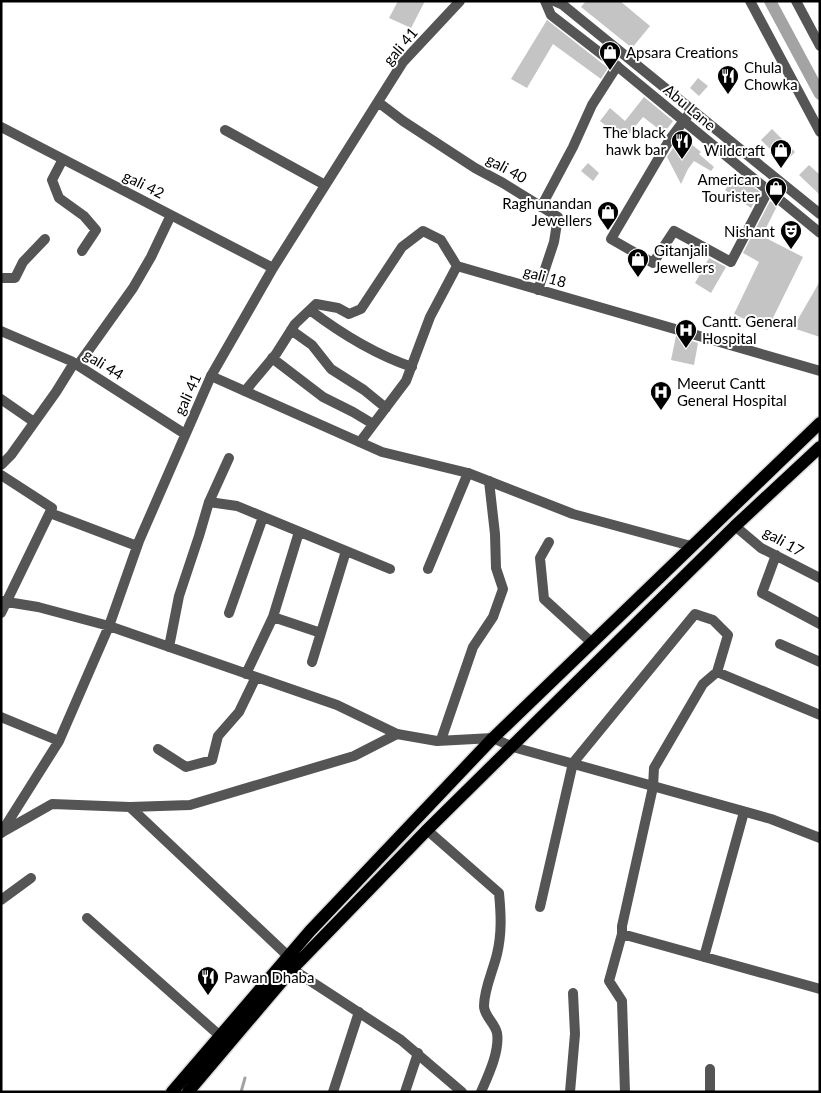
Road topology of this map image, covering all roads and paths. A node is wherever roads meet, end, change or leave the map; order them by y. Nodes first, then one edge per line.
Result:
1 (460, 1) edge
2 (546, 1) edge
3 (554, 1) edge
4 (750, 1) edge
5 (796, 1) edge
6 (820, 46) edge
7 (617, 66) junction
8 (378, 102) junction
9 (692, 110) junction
10 (682, 121) junction
11 (1, 127) edge
12 (225, 130) dead end
13 (820, 132) edge
14 (64, 159) junction
15 (326, 186) junction
16 (768, 191) junction
17 (541, 207) junction
18 (820, 213) edge
19 (171, 215) junction
20 (820, 233) edge
21 (45, 239) dead end
22 (82, 251) dead end
23 (457, 266) junction
24 (273, 268) junction
25 (1, 278) edge
26 (538, 290) junction
27 (310, 310) junction
28 (291, 330) junction
29 (1, 331) edge
30 (272, 358) junction
31 (76, 364) junction
32 (412, 367) junction
33 (820, 371) edge
34 (211, 376) junction
35 (245, 392) junction
36 (1, 399) edge
37 (386, 408) junction
38 (34, 422) junction
39 (820, 423) edge
40 (373, 424) junction
41 (185, 434) junction
42 (360, 442) junction
43 (820, 447) edge
44 (229, 458) dead end
45 (1, 465) edge
46 (468, 473) junction
47 (1, 475) edge
48 (489, 481) junction
49 (208, 502) junction
50 (50, 513) junction
51 (263, 517) junction
52 (735, 526) junction
53 (299, 532) junction
54 (549, 542) dead end
55 (137, 546) junction
56 (692, 546) junction
57 (346, 551) junction
58 (776, 555) junction
59 (428, 569) dead end
60 (390, 570) dead end
61 (820, 578) edge
62 (4, 602) edge
63 (1, 613) edge
64 (229, 613) dead end
65 (273, 617) junction
66 (820, 624) edge
67 (109, 626) junction
68 (321, 633) junction
69 (592, 642) junction
70 (780, 644) dead end
71 (169, 647) junction
72 (312, 662) dead end
73 (820, 662) edge
74 (717, 672) junction
75 (251, 675) junction
76 (820, 715) edge
77 (1, 717) edge
78 (397, 734) junction
79 (493, 738) junction
80 (441, 740) junction
81 (59, 741) junction
82 (513, 747) junction
83 (158, 749) dead end
84 (573, 763) junction
85 (654, 788) junction
86 (130, 807) junction
87 (744, 812) junction
88 (427, 830) junction
89 (1, 833) edge
90 (820, 838) edge
91 (31, 878) dead end
92 (1, 900) edge
93 (540, 907) dead end
94 (87, 918) dead end
95 (622, 934) junction
96 (704, 957) junction
97 (291, 963) junction
98 (820, 989) edge
99 (573, 993) dead end
100 (359, 1012) junction
101 (219, 1036) junction
102 (418, 1054) junction
103 (710, 1069) dead end
104 (172, 1092) edge
105 (188, 1092) edge
106 (333, 1092) edge
107 (405, 1092) edge
108 (462, 1092) edge
109 (481, 1092) edge
110 (570, 1092) edge
111 (626, 1092) edge
112 (710, 1092) edge

1 - 8 street, gali 41
2 - 7 street, Abu Lane
3 - 9 street, Abu Lane
4 - 13 street
5 - 6 street
7 - 10 street, Abu Lane
7 - 17 street
8 - 15 street, gali 41
8 - 17 street, gali 40
9 - 10 street
9 - 18 street, Abu Lane
10 - 16 street, Abu Lane
10 - 16 street
11 - 14 street, gali 42
12 - 15 street
14 - 19 street, gali 42
14 - 22 street
15 - 24 street, gali 41
16 - 20 street, Abu Lane
17 - 26 street, gali 40
19 - 24 street, gali 42
19 - 31 street
21 - 25 street
23 - 26 street, gali 18
23 - 27 street
23 - 32 street
24 - 34 street, gali 41
26 - 33 street, gali 18
27 - 28 street
27 - 32 street
28 - 30 street
28 - 37 street
29 - 31 street, gali 44
30 - 35 street
30 - 40 street
31 - 38 street
31 - 41 street, gali 44
32 - 37 street
34 - 35 street
34 - 41 street, gali 41
35 - 42 street
36 - 38 street
37 - 40 street
38 - 45 street
39 - 56 main road
40 - 42 street
41 - 55 street, gali 41
42 - 46 street
43 - 52 main road
44 - 49 street
46 - 48 street
46 - 59 street
47 - 50 street
48 - 56 street
48 - 80 street
49 - 51 street
49 - 71 street
50 - 55 street
50 - 62 street
51 - 53 street
51 - 64 street
52 - 58 street, gali 17
52 - 82 main road
53 - 57 street
53 - 65 street
54 - 69 street
55 - 67 street, gali 41
56 - 69 main road
57 - 60 street
57 - 68 street
58 - 61 street, gali 17
58 - 66 street
62 - 63 street
62 - 67 street
65 - 68 street
65 - 75 street
67 - 71 street
67 - 81 street, gali 41
68 - 72 street
69 - 79 main road
70 - 73 street
71 - 75 street
74 - 76 street
74 - 84 street
74 - 85 street
75 - 78 street
75 - 83 street
77 - 81 street
78 - 80 street
78 - 86 street
79 - 80 street
79 - 82 street
79 - 97 main road
81 - 89 street, gali 41
82 - 84 street
82 - 88 main road
84 - 85 street
84 - 93 street
85 - 87 street
85 - 95 street
86 - 89 street
86 - 97 street
87 - 90 street
87 - 96 street
88 - 97 main road
88 - 109 street
91 - 92 street
94 - 101 street
95 - 96 street
95 - 111 street
96 - 98 street
97 - 100 street
97 - 101 main road
97 - 105 main road
99 - 110 street
100 - 102 street
100 - 106 street
101 - 104 main road
102 - 107 street
102 - 108 street
103 - 112 street

